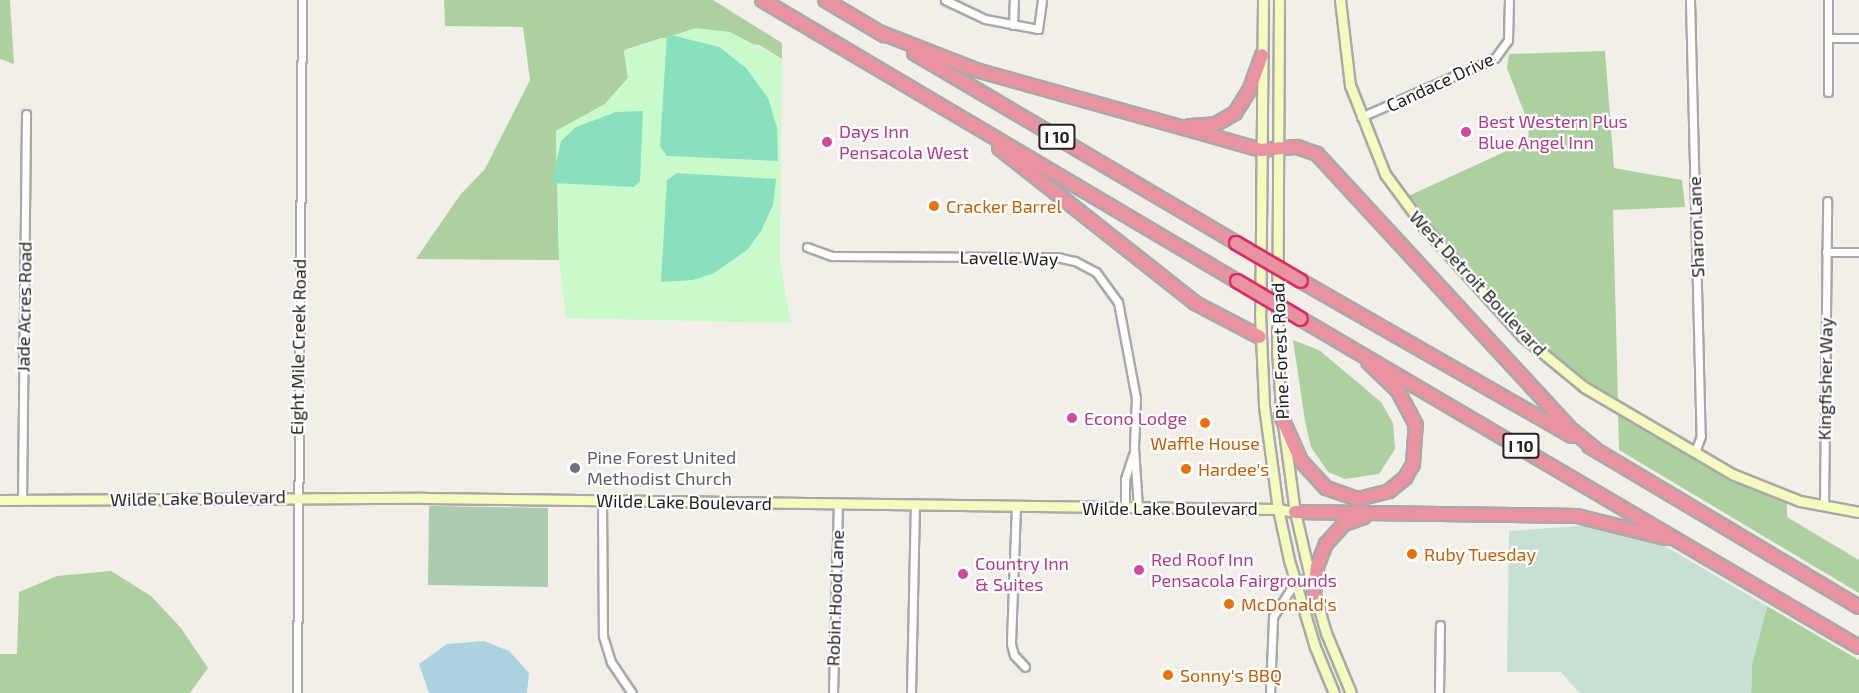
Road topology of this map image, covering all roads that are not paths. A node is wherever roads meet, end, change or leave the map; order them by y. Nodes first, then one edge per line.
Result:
1 (302, 0) edge
2 (762, 0) edge
3 (825, 0) edge
4 (945, 0) edge
5 (1014, 0) edge
6 (1041, 0) edge
7 (1263, 0) edge
8 (1334, 0) edge
9 (1340, 0) edge
10 (1509, 0) edge
11 (1690, 0) edge
12 (1828, 0) edge
13 (1280, 1) edge
14 (1340, 16) junction
15 (1013, 25) junction
16 (879, 32) junction
17 (1828, 38) junction
18 (1859, 38) edge
19 (1262, 55) junction
20 (1828, 92) dead end
21 (26, 114) dead end
22 (1361, 117) junction
23 (1165, 123) junction
24 (972, 126) junction
25 (1277, 146) junction
26 (1261, 150) junction
27 (1827, 201) dead end
28 (807, 247) dead end
29 (1826, 252) junction
30 (1859, 252) edge
31 (1260, 337) junction
32 (1357, 350) junction
33 (1281, 416) junction
34 (1134, 448) junction
35 (1594, 449) junction
36 (1695, 452) junction
37 (298, 497) junction
38 (0, 500) edge
39 (22, 500) junction
40 (602, 501) junction
41 (838, 504) junction
42 (915, 505) junction
43 (1016, 506) junction
44 (1824, 506) junction
45 (1125, 508) junction
46 (1138, 508) junction
47 (1278, 509) junction
48 (1859, 512) edge
49 (1295, 513) junction
50 (1389, 513) junction
51 (1685, 543) junction
52 (1310, 577) junction
53 (1295, 582) junction
54 (1314, 594) junction
55 (1859, 607) edge
56 (1440, 625) dead end
57 (1859, 647) edge
58 (1025, 667) dead end
59 (297, 693) edge
60 (632, 693) edge
61 (832, 693) edge
62 (911, 693) edge
63 (1269, 693) edge
64 (1334, 693) edge
65 (1351, 693) edge
66 (1439, 693) edge

1 - 37 street, Eight Mile Creek Road
2 - 24 highway, I 10
3 - 16 highway, I 10
4 - 15 street
5 - 15 street
6 - 15 street
7 - 19 street, Pine Forest Road
8 - 14 street, West Detroit Boulevard
9 - 14 street, West Detroit Boulevard
10 - 22 street, Candace Drive
11 - 36 street, Sharon Lane
12 - 17 street
13 - 25 street, Pine Forest Road
14 - 22 street, West Detroit Boulevard
16 - 23 highway
16 - 35 highway, I 10, bridge
17 - 18 street
17 - 20 street
19 - 23 highway
19 - 26 street, Pine Forest Road
21 - 39 street, Jade Acres Road
22 - 36 street, West Detroit Boulevard
23 - 26 highway
24 - 31 highway
24 - 32 highway, I 10, bridge
25 - 26 highway
25 - 33 street, Pine Forest Road
25 - 35 highway
26 - 31 street, Pine Forest Road
27 - 29 street, Kingfisher Way
28 - 34 street, Lavelle Way
29 - 30 street
29 - 44 street, Kingfisher Way
31 - 47 street, Pine Forest Road
32 - 33 highway
32 - 51 highway, I 10
33 - 49 street, Pine Forest Road
34 - 45 street, Lavelle Way
34 - 46 street, Lavelle Way
35 - 55 highway, I 10
36 - 44 street, West Detroit Boulevard
37 - 39 street, Wilde Lake Boulevard
37 - 40 street, Wilde Lake Boulevard
37 - 59 street, Eight Mile Creek Road
38 - 39 street, Wilde Lake Boulevard
40 - 41 street, Wilde Lake Boulevard
40 - 60 street
41 - 42 street, Wilde Lake Boulevard
41 - 61 street, Robin Hood Lane
42 - 43 street, Wilde Lake Boulevard
42 - 62 street
43 - 45 street, Wilde Lake Boulevard
43 - 58 street
44 - 48 street, West Detroit Boulevard
45 - 46 street, Wilde Lake Boulevard
46 - 47 street, Wilde Lake Boulevard
47 - 49 street, Wilde Lake Boulevard
47 - 53 street, Pine Forest Road
49 - 50 highway
49 - 52 street, Pine Forest Road
50 - 51 highway
50 - 54 highway
51 - 57 highway, I 10
52 - 53 street
52 - 54 street, Pine Forest Road
53 - 63 street
53 - 64 street, Pine Forest Road
54 - 65 street, Pine Forest Road
56 - 66 street

